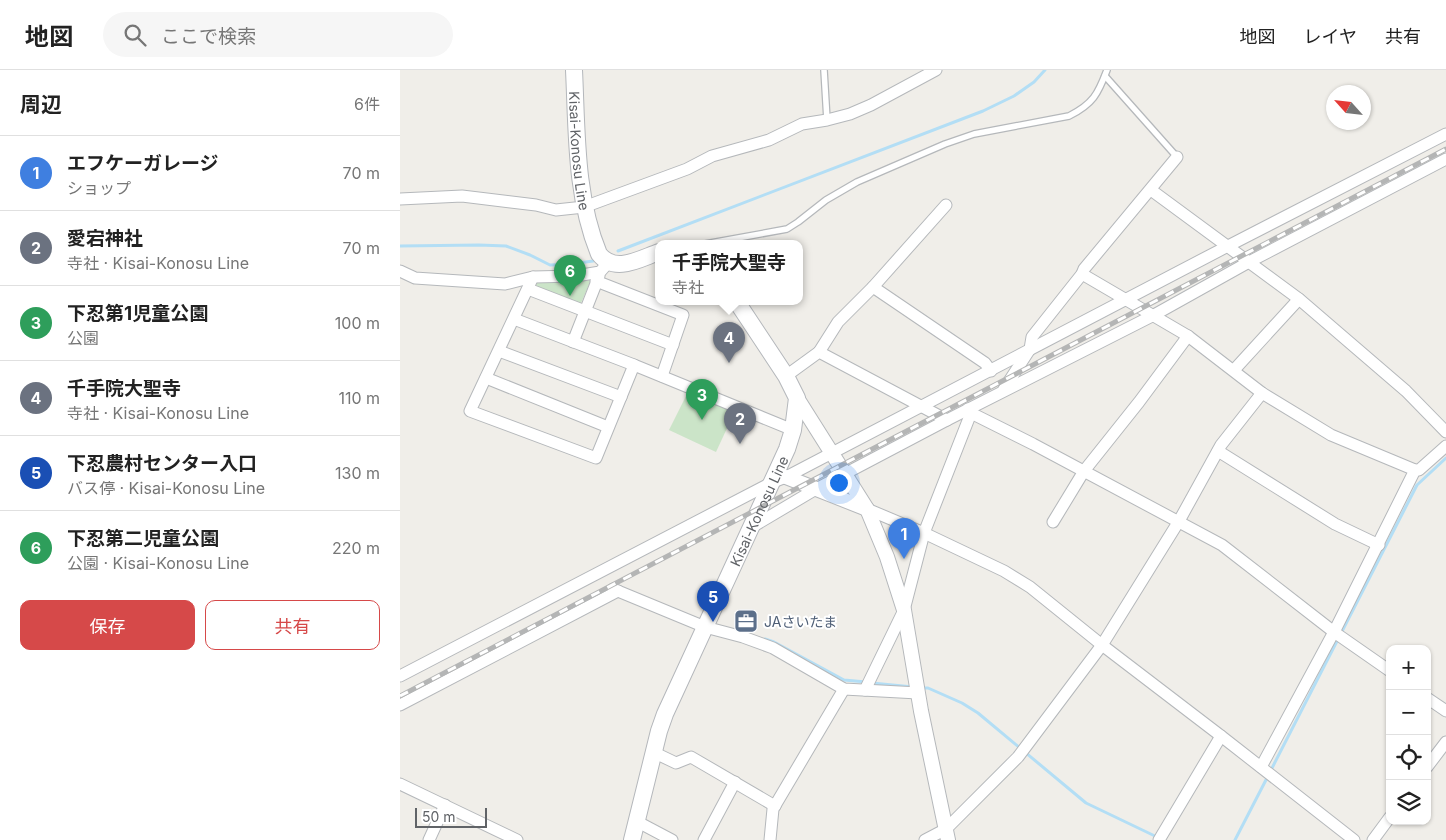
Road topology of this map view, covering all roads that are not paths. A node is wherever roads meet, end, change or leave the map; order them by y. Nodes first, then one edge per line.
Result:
1 (574, 70) edge
2 (824, 70) edge
3 (936, 70) edge
4 (1106, 73) edge
5 (827, 120) junction
6 (1446, 134) edge
7 (1177, 158) joint
8 (1446, 160) edge
9 (1151, 190) junction
10 (400, 199) edge
11 (946, 205) dead end
12 (584, 207) junction
13 (727, 240) edge
14 (1228, 246) junction
15 (655, 253) edge
16 (1249, 262) junction
17 (400, 271) edge
18 (602, 272) junction
19 (1082, 274) junction
20 (533, 277) junction
21 (873, 287) junction
22 (528, 289) junction
23 (1299, 299) junction
24 (655, 300) edge
25 (1125, 300) junction
26 (664, 305) edge
27 (739, 305) edge
28 (586, 311) junction
29 (1154, 315) junction
30 (514, 319) junction
31 (1188, 336) junction
32 (573, 342) junction
33 (673, 345) junction
34 (1030, 349) junction
35 (499, 351) junction
36 (819, 352) junction
37 (634, 365) junction
38 (1234, 370) junction
39 (991, 371) junction
40 (662, 376) junction
41 (786, 376) junction
42 (486, 378) junction
43 (1003, 391) junction
44 (1262, 393) junction
45 (620, 397) junction
46 (797, 398) junction
47 (922, 405) junction
48 (970, 411) junction
49 (948, 420) junction
50 (608, 427) junction
51 (793, 430) junction
52 (1446, 432) edge
53 (1446, 446) edge
54 (1218, 451) junction
55 (832, 453) junction
56 (1415, 470) junction
57 (1084, 471) junction
58 (845, 474) junction
59 (786, 477) junction
60 (771, 483) junction
61 (816, 489) junction
62 (867, 509) junction
63 (1179, 521) junction
64 (1052, 522) dead end
65 (750, 528) junction
66 (924, 533) junction
67 (1379, 545) junction
68 (904, 610) junction
69 (706, 624) junction
70 (1334, 632) junction
71 (1102, 646) junction
72 (1386, 668) edge
73 (400, 676) edge
74 (844, 689) junction
75 (865, 690) junction
76 (918, 693) junction
77 (1431, 701) edge
78 (400, 705) edge
79 (1446, 711) edge
80 (1221, 736) junction
81 (1446, 742) edge
82 (653, 752) junction
83 (1431, 762) edge
84 (1261, 767) junction
85 (735, 782) junction
86 (400, 784) edge
87 (445, 806) junction
88 (776, 806) junction
89 (636, 821) junction
90 (1386, 822) edge
91 (947, 834) edge
92 (429, 840) edge
93 (517, 840) edge
94 (632, 840) edge
95 (672, 840) edge
96 (704, 840) edge
97 (770, 840) edge
98 (926, 840) edge
99 (1159, 840) edge
100 (1354, 840) edge
101 (1373, 840) edge

1 - 12 main road, Kisai-Konosu Line
2 - 5 lane
3 - 5 street
4 - 7 lane
4 - 13 lane
5 - 12 street
6 - 14 street
7 - 9 street
8 - 16 street
9 - 14 street
9 - 19 street
10 - 12 street
11 - 21 street
12 - 18 main road, Kisai-Konosu Line
14 - 16 street
14 - 25 street
15 - 18 main road
16 - 23 street
16 - 29 street
17 - 20 street
18 - 20 street
18 - 24 street
18 - 28 street
19 - 25 street
19 - 34 street
20 - 22 street
21 - 36 street
21 - 39 street
22 - 28 street
22 - 30 street
23 - 38 street
23 - 52 street
25 - 29 street
25 - 34 street
26 - 33 street
27 - 41 main road
28 - 32 street
28 - 33 street
29 - 31 street
29 - 43 street
30 - 32 street
30 - 35 street
31 - 38 street
31 - 57 street
32 - 37 street
33 - 40 street
34 - 39 street
34 - 43 street
35 - 42 street
35 - 45 street
36 - 41 street
36 - 47 street
37 - 40 street
37 - 45 street
38 - 44 street
39 - 47 street
40 - 51 street
41 - 46 main road
42 - 50 street
42 - 50 street
43 - 48 street
44 - 54 street
44 - 56 street
45 - 50 street
46 - 51 main road, Kisai-Konosu Line
46 - 55 street
47 - 49 street
47 - 55 street
48 - 49 street
48 - 57 street
48 - 66 street
49 - 58 street
51 - 60 main road, Kisai-Konosu Line
53 - 56 street
54 - 63 street
54 - 67 street
55 - 58 street
55 - 59 street
56 - 67 street
57 - 63 street
57 - 64 street
58 - 61 street
58 - 62 street
59 - 60 street
59 - 61 street
60 - 65 main road, Kisai-Konosu Line
60 - 73 street
61 - 62 street
61 - 65 street
62 - 66 street
62 - 68 street
63 - 70 street
63 - 71 street
65 - 69 main road, Kisai-Konosu Line
66 - 68 street
66 - 71 street
67 - 70 street
68 - 75 street
68 - 76 street
69 - 74 street
69 - 78 street
69 - 82 main road, Kisai-Konosu Line
70 - 72 street
70 - 84 street
71 - 80 street
71 - 91 street
74 - 75 street
74 - 88 street
75 - 76 street
76 - 91 street
77 - 79 street
80 - 84 street
80 - 99 street
81 - 83 street
82 - 85 street
82 - 89 main road, Kisai-Konosu Line
84 - 100 street
85 - 88 street
85 - 96 street
86 - 87 street
87 - 92 street
87 - 93 street
88 - 97 street
89 - 94 main road, Kisai-Konosu Line
89 - 95 street
90 - 101 street
91 - 98 street

